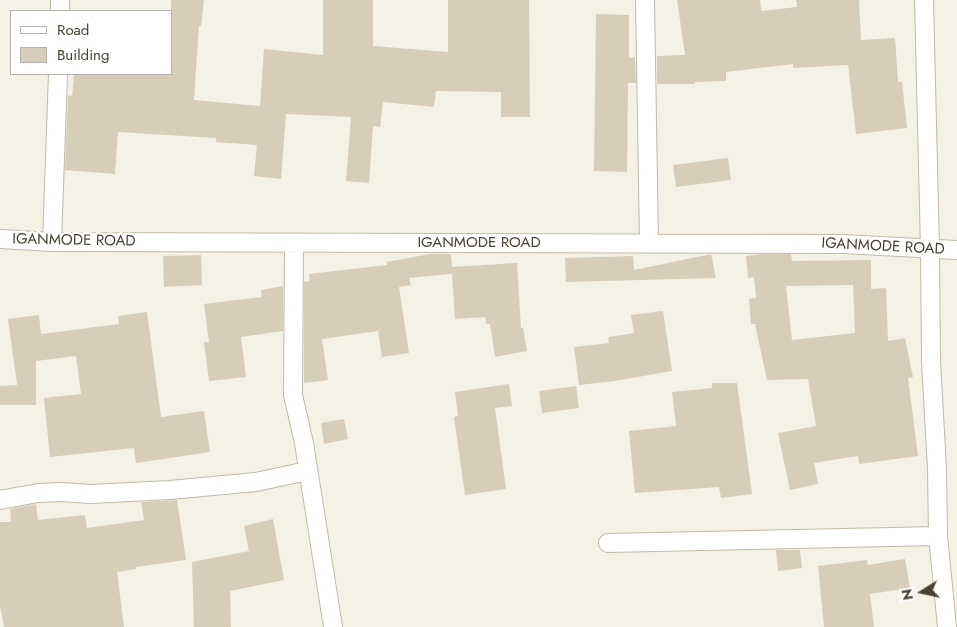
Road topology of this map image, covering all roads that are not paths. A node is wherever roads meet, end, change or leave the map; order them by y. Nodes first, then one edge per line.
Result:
1 (645, 0) edge
2 (924, 0) edge
3 (58, 75) edge
4 (0, 239) edge
5 (52, 242) junction
6 (294, 243) junction
7 (649, 243) junction
8 (930, 249) junction
9 (957, 250) edge
10 (307, 471) junction
11 (0, 500) edge
12 (938, 536) junction
13 (608, 543) dead end
14 (333, 627) edge
15 (947, 627) edge

1 - 7 street
2 - 8 street
3 - 5 street
4 - 5 street, IGANMODE ROAD
5 - 6 street, IGANMODE ROAD
6 - 7 street, IGANMODE ROAD
6 - 10 street
7 - 8 street, IGANMODE ROAD
8 - 9 street, IGANMODE ROAD
8 - 12 street
10 - 11 street
10 - 14 street
12 - 13 street
12 - 15 street

